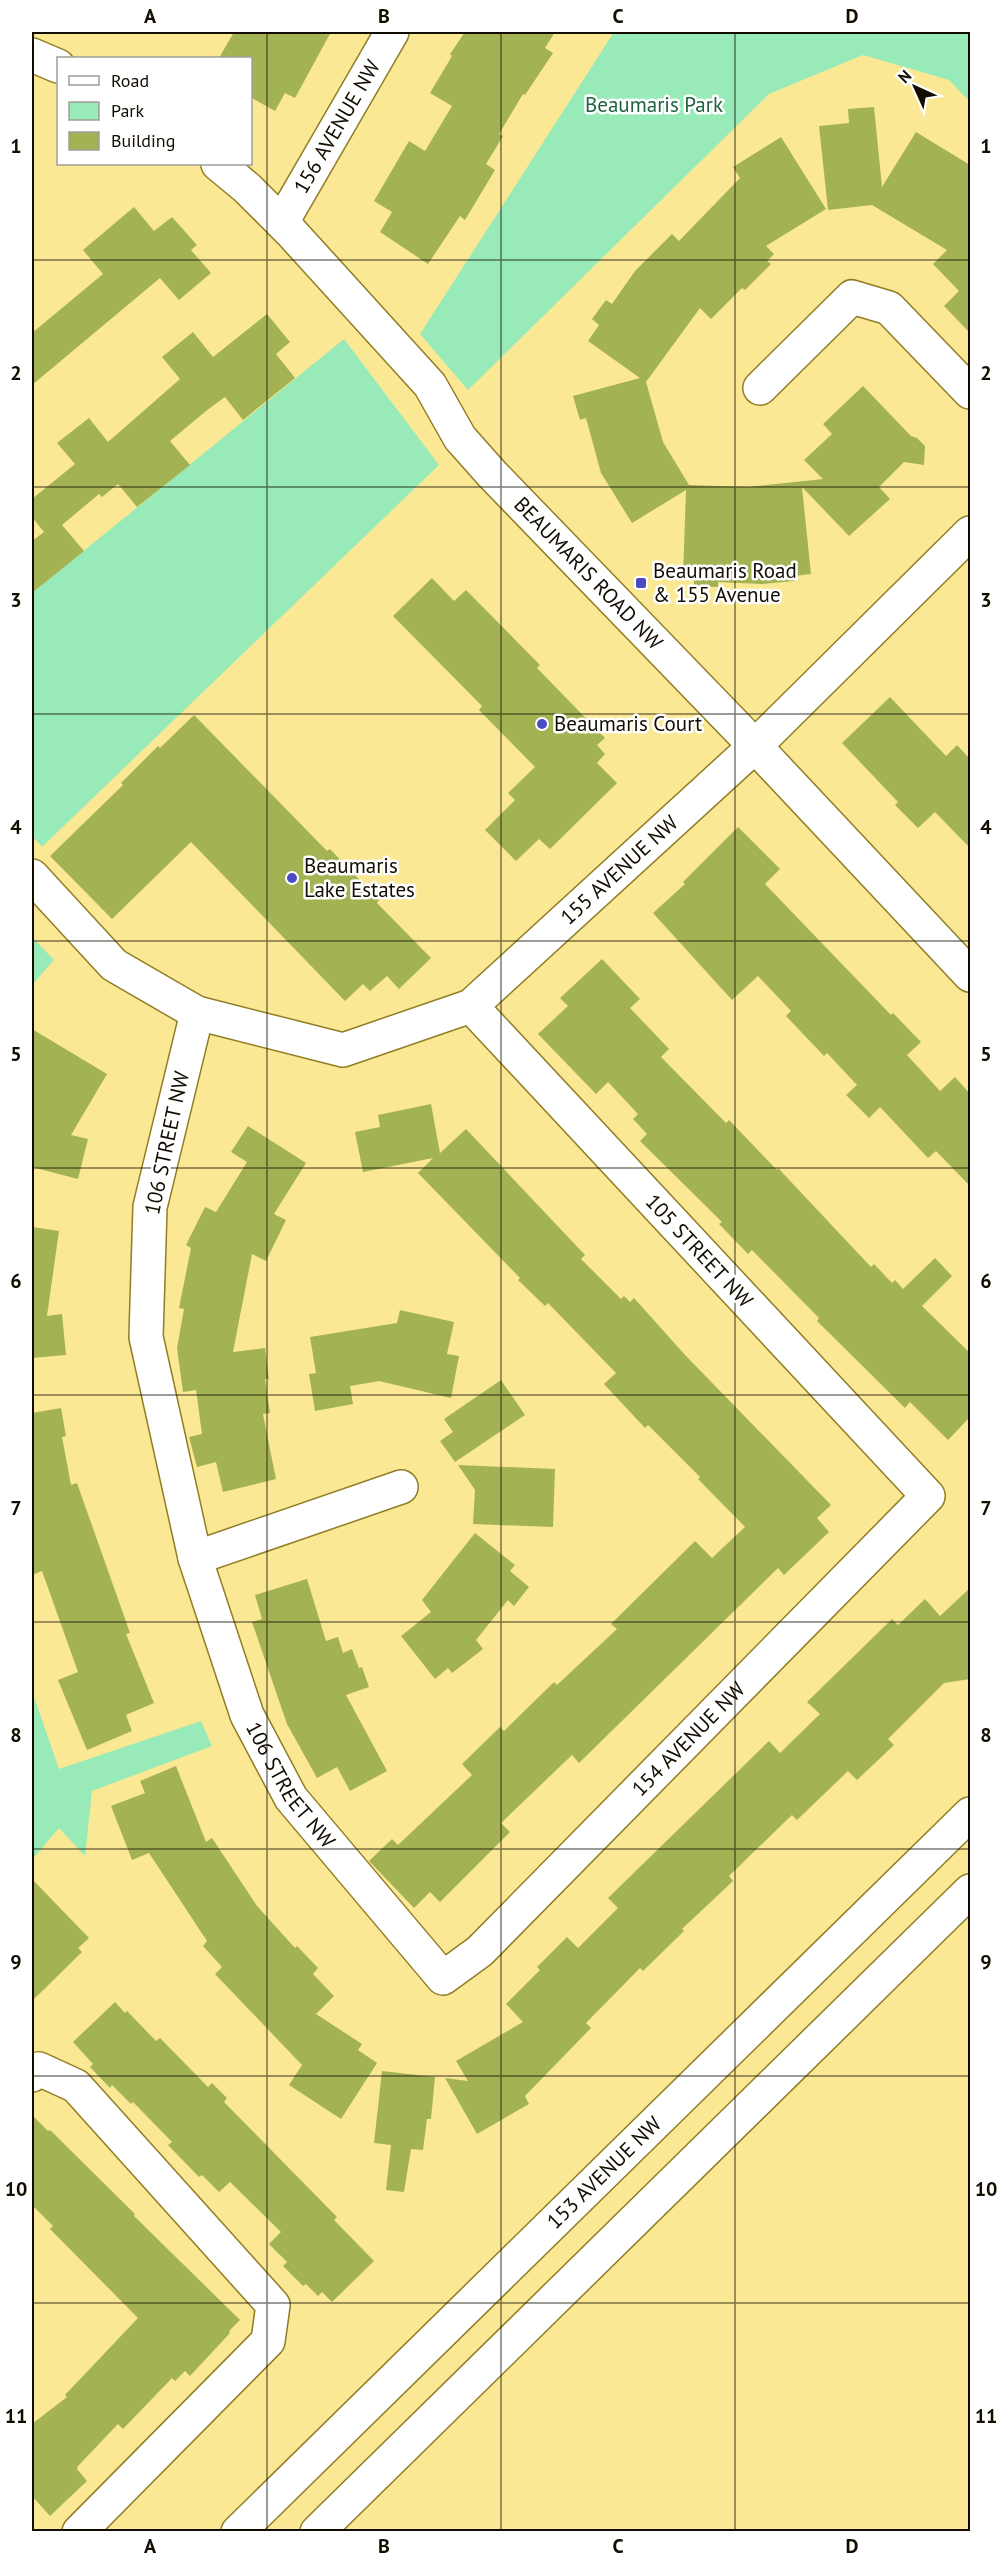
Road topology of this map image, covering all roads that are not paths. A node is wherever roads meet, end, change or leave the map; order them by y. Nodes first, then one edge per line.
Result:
1 (392, 32) edge
2 (32, 55) edge
3 (57, 66) edge
4 (219, 165) edge
5 (282, 222) junction
6 (760, 388) dead end
7 (970, 392) edge
8 (970, 533) edge
9 (755, 746) junction
10 (32, 876) edge
11 (970, 975) edge
12 (471, 1006) junction
13 (197, 1013) junction
14 (401, 1487) dead end
15 (928, 1496) joint
16 (195, 1558) junction
17 (970, 1814) edge
18 (970, 1891) edge
19 (443, 1978) joint
20 (32, 2075) edge
21 (79, 2532) edge
22 (237, 2532) edge
23 (317, 2532) edge

1 - 5 street, 156 AVENUE NW
2 - 3 street
4 - 5 street, BEAUMARIS ROAD NW
5 - 9 street, BEAUMARIS ROAD NW
6 - 7 street
8 - 9 street, 155 AVENUE NW
9 - 11 street, BEAUMARIS ROAD NW
9 - 12 street, 155 AVENUE NW
10 - 13 street
12 - 13 street, 155 AVENUE NW
12 - 15 street, 105 STREET NW
13 - 16 street, 106 STREET NW
14 - 16 street
15 - 19 street, 154 AVENUE NW
16 - 19 street, 106 STREET NW
17 - 22 street, 153 AVENUE NW
18 - 23 street
20 - 21 street

